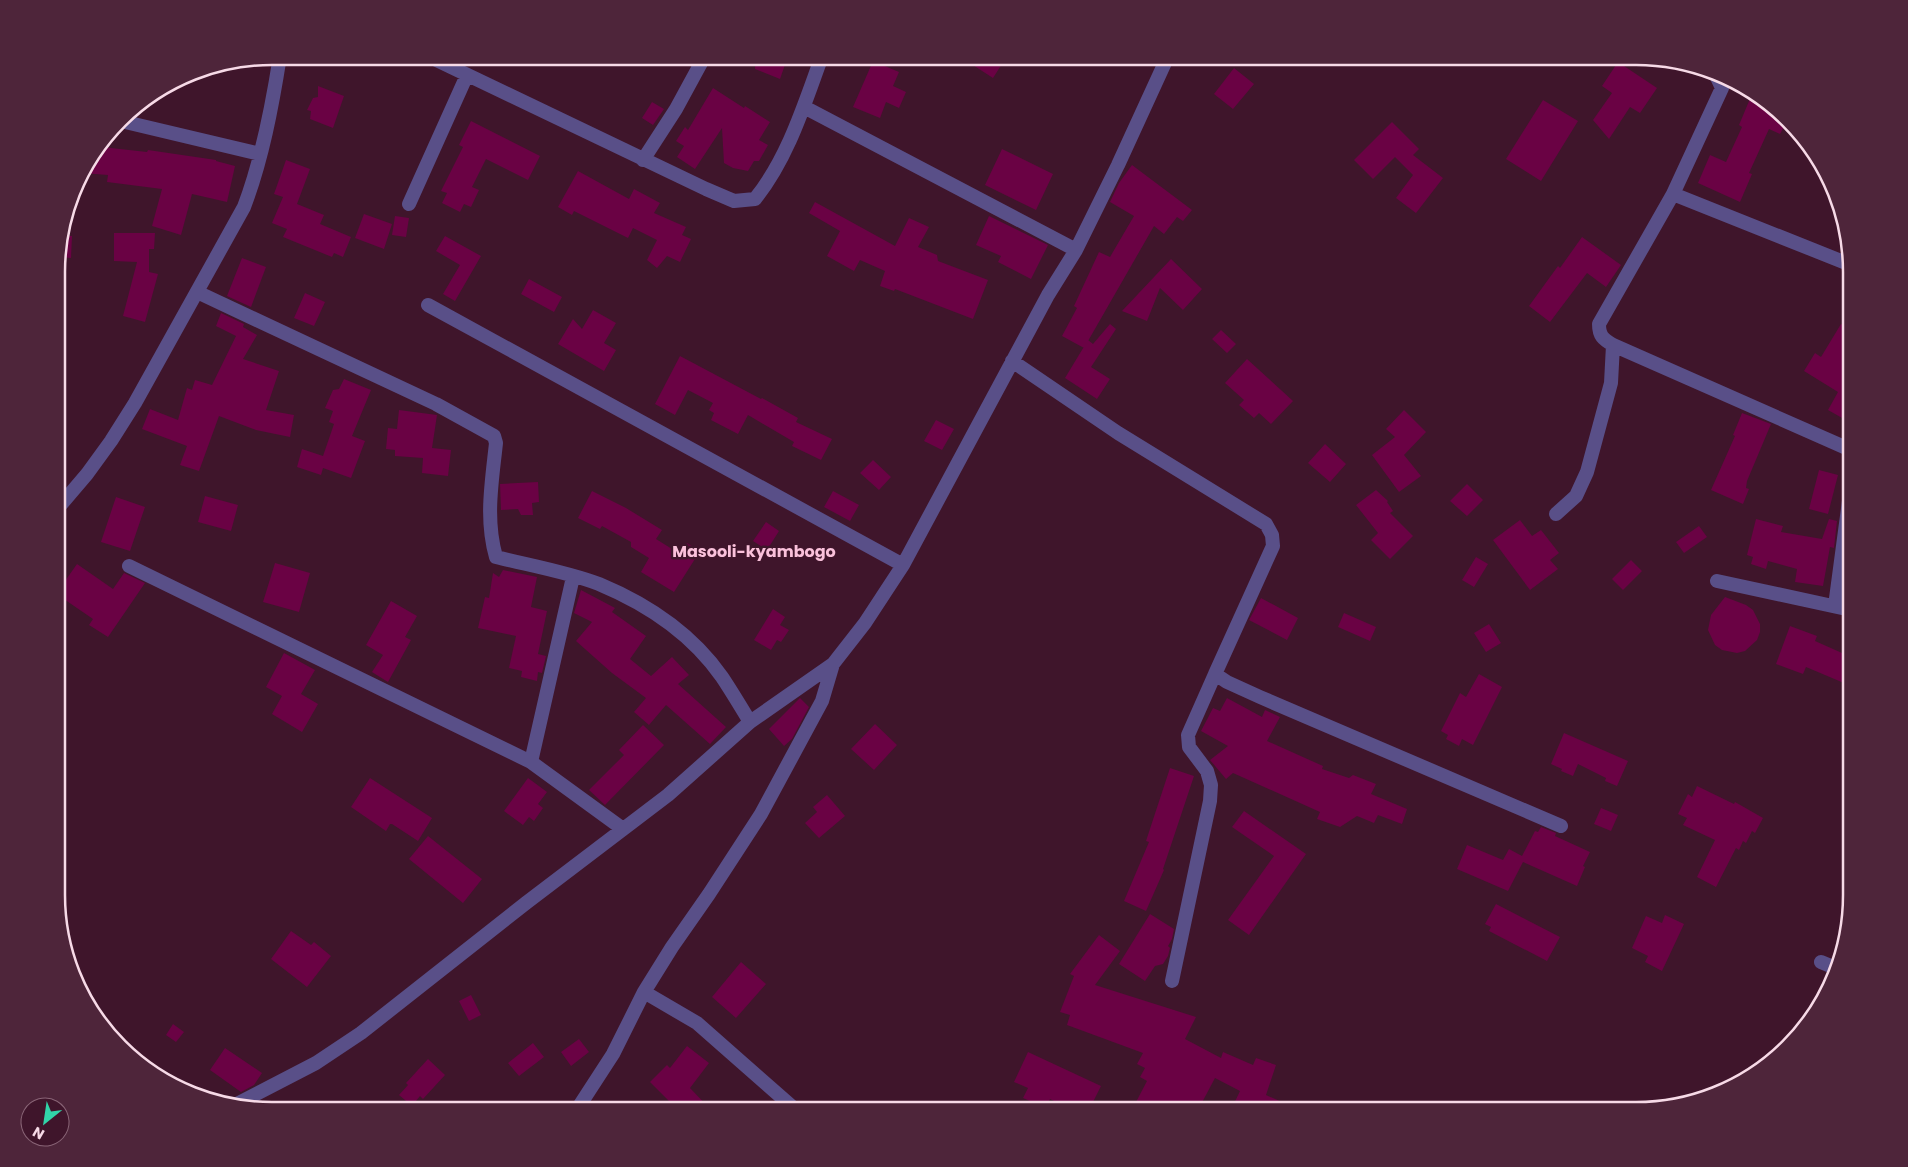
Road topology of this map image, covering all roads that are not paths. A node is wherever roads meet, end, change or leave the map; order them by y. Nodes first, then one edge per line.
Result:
1 (278, 65) edge
2 (446, 65) edge
3 (700, 65) edge
4 (819, 65) edge
5 (1164, 65) edge
6 (467, 75) junction
7 (1720, 83) edge
8 (804, 107) junction
9 (129, 123) edge
10 (260, 154) junction
11 (642, 160) junction
12 (1673, 194) junction
13 (409, 204) dead end
14 (1076, 250) junction
15 (1843, 262) edge
16 (197, 292) junction
17 (428, 304) dead end
18 (1613, 345) junction
19 (1012, 361) junction
20 (1843, 446) edge
21 (65, 500) edge
22 (1556, 514) dead end
23 (1843, 546) edge
24 (129, 566) dead end
25 (903, 566) junction
26 (573, 577) junction
27 (1717, 581) dead end
28 (1835, 606) junction
29 (1843, 608) edge
30 (833, 664) junction
31 (1215, 674) junction
32 (750, 722) junction
33 (530, 762) junction
34 (1561, 826) dead end
35 (623, 829) junction
36 (1172, 981) dead end
37 (644, 992) junction
38 (245, 1100) edge
39 (582, 1102) edge
40 (787, 1102) edge

1 - 10 street
2 - 6 street
3 - 11 street
4 - 8 street
5 - 14 street
6 - 11 street
6 - 13 street
7 - 12 street
8 - 11 street
8 - 14 street
9 - 10 street
10 - 16 street
12 - 15 street
12 - 18 street
14 - 19 street
16 - 21 street
16 - 26 street
17 - 25 street
18 - 20 street
18 - 22 street
19 - 25 street
19 - 31 street
23 - 28 street
24 - 33 street
25 - 30 street
26 - 32 street
26 - 33 street
27 - 28 street
28 - 29 street
30 - 32 street
30 - 37 street
31 - 34 street
31 - 36 street
32 - 35 street
33 - 35 street
35 - 38 street
37 - 39 street
37 - 40 street

